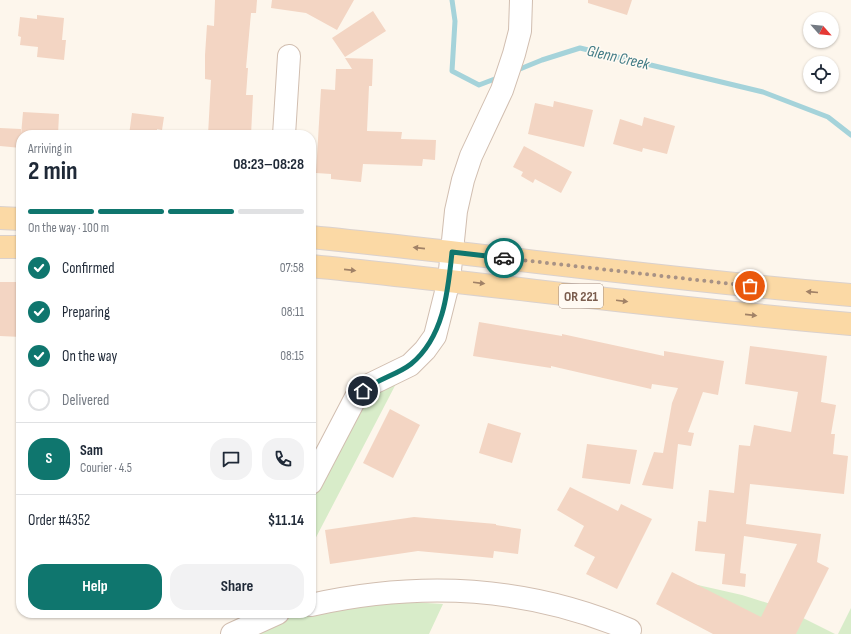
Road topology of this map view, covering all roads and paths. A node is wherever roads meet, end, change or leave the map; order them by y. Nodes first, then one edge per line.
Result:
1 (521, 0) edge
2 (289, 56) dead end
3 (284, 130) edge
4 (0, 218) edge
5 (16, 219) edge
6 (316, 238) edge
7 (0, 247) edge
8 (16, 247) edge
9 (452, 252) junction
10 (316, 267) edge
11 (449, 280) junction
12 (851, 296) edge
13 (851, 324) edge
14 (316, 473) edge
15 (316, 604) edge
16 (267, 618) edge
17 (630, 630) dead end
18 (232, 634) edge

1 - 9 street
2 - 3 street
4 - 5 main road
9 -> 6 main road, OR 221
7 - 8 main road
9 - 11 street
12 -> 9 main road, OR 221
10 -> 11 main road, OR 221
11 -> 13 main road, OR 221
11 - 14 street
15 - 17 street
16 - 18 street

